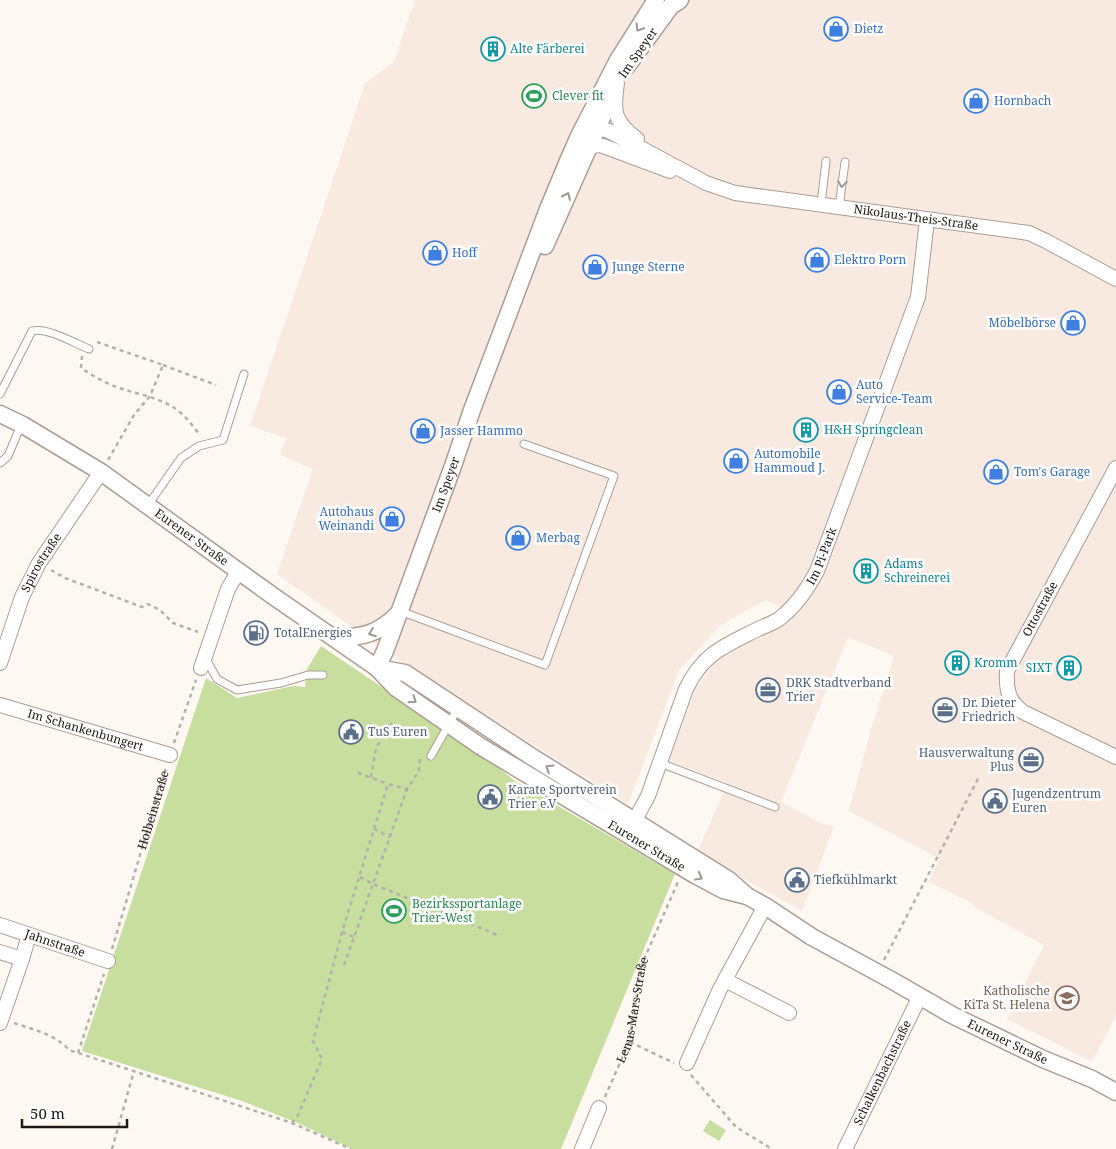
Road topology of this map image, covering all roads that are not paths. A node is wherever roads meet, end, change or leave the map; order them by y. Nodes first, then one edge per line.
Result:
1 (656, 0) edge
2 (680, 0) edge
3 (617, 83) junction
4 (592, 133) junction
5 (646, 149) junction
6 (826, 161) dead end
7 (845, 162) dead end
8 (706, 182) junction
9 (821, 204) junction
10 (839, 207) junction
11 (927, 220) junction
12 (1116, 279) edge
13 (88, 349) road end
14 (244, 374) dead end
15 (0, 394) edge
16 (0, 414) edge
17 (22, 424) junction
18 (524, 444) dead end
19 (0, 463) edge
20 (1116, 468) edge
21 (101, 472) junction
22 (148, 506) junction
23 (238, 572) junction
24 (400, 611) junction
25 (336, 639) junction
26 (203, 662) joint
27 (0, 663) edge
28 (377, 668) junction
29 (323, 675) dead end
30 (0, 705) edge
31 (458, 708) junction
32 (449, 725) junction
33 (170, 755) road end
34 (529, 755) junction
35 (431, 756) dead end
36 (1116, 757) edge
37 (660, 763) junction
38 (522, 770) junction
39 (776, 807) dead end
40 (631, 827) junction
41 (747, 896) junction
42 (765, 906) junction
43 (0, 925) edge
44 (29, 935) junction
45 (0, 952) edge
46 (22, 959) junction
47 (108, 961) road end
48 (725, 980) junction
49 (920, 996) junction
50 (789, 1013) dead end
51 (0, 1022) edge
52 (683, 1065) road end
53 (1116, 1092) edge
54 (600, 1108) road end
55 (582, 1149) edge
56 (844, 1149) edge

1 -> 4 street, Im Speyer
2 - 3 street, Im Speyer
3 - 4 street, Im Speyer
3 - 5 street, Nikolaus-Theis-Straße
4 - 5 street, Nikolaus-Theis-Straße
4 - 8 street, Nikolaus-Theis-Straße
4 - 24 street, Im Speyer
5 - 8 street, Nikolaus-Theis-Straße
6 - 9 lane
7 -> 10 lane
8 - 9 street, Nikolaus-Theis-Straße
9 - 10 street, Nikolaus-Theis-Straße
10 - 11 street, Nikolaus-Theis-Straße
11 - 12 street, Nikolaus-Theis-Straße
11 - 37 street, Im Pi-Park
13 - 15 lane
14 - 22 lane
16 - 17 street, Eurener Straße
17 - 19 lane
17 - 21 street, Eurener Straße
18 - 24 lane
20 - 36 street, Ottostraße
21 - 22 street, Eurener Straße
21 - 27 street, Spirostraße
22 - 23 street, Eurener Straße
23 - 25 street, Eurener Straße
23 - 26 street
24 -> 25 street
24 - 28 street, Im Speyer
25 - 28 street, Eurener Straße
26 - 29 lane
28 - 31 street, Eurener Straße
28 -> 32 street, Eurener Straße
30 - 33 street, Im Schankenbungert
31 - 32 lane
31 - 34 street, Eurener Straße
32 - 35 lane
32 - 38 street, Eurener Straße
34 - 38 lane
40 -> 34 street, Eurener Straße
37 - 39 lane
37 - 40 street, Im Pi-Park
38 - 40 street, Eurener Straße
40 - 41 street, Eurener Straße
40 -> 41 street, Eurener Straße
41 - 42 street, Eurener Straße
42 - 48 street
42 - 49 street, Eurener Straße
43 - 44 street, Jahnstraße
44 - 46 street
44 - 47 street, Jahnstraße
45 - 46 street, Jahnstraße
46 - 51 street
48 - 50 street
48 - 52 street
49 - 53 street, Eurener Straße
49 - 56 street, Schalkenbachstraße
54 - 55 street

